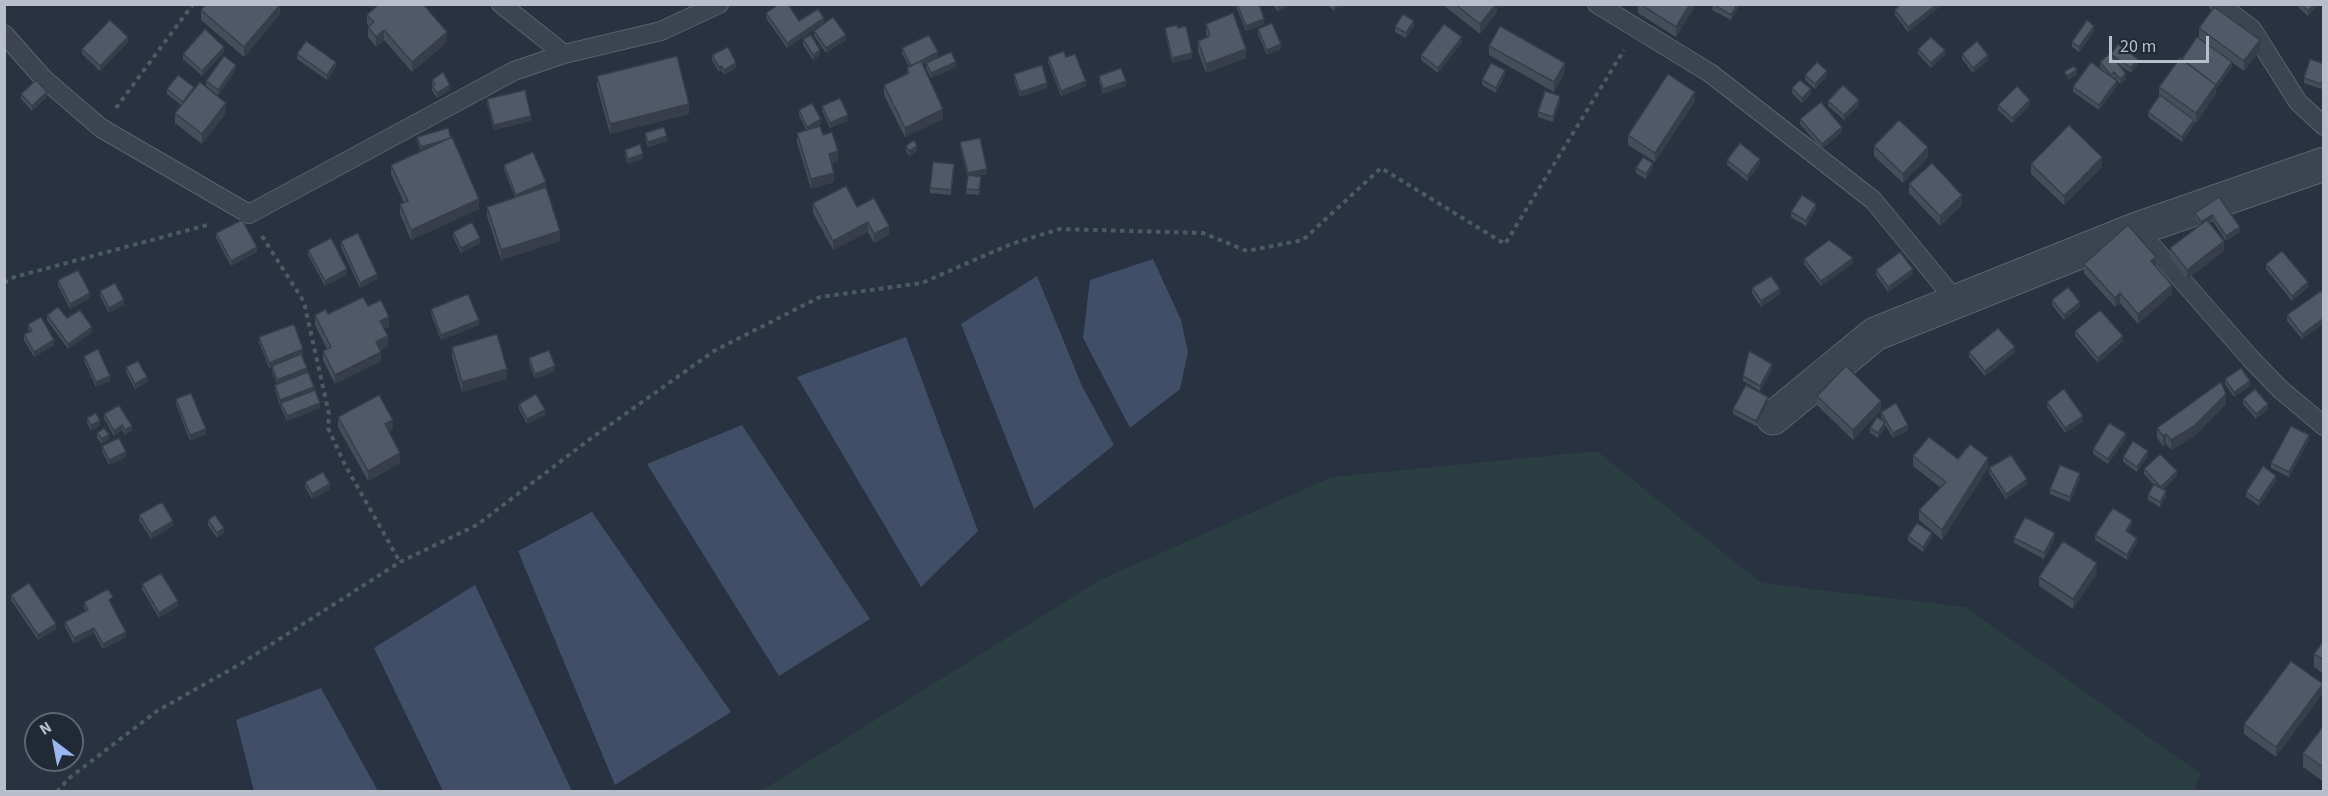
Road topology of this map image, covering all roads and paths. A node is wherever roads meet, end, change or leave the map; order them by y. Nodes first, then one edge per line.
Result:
1 (193, 4) edge
2 (501, 4) edge
3 (719, 4) edge
4 (1597, 4) edge
5 (2219, 4) edge
6 (1637, 29) junction
7 (4, 34) edge
8 (564, 54) junction
9 (2324, 126) edge
10 (101, 128) junction
11 (2324, 164) edge
12 (249, 214) junction
13 (2137, 229) junction
14 (4, 283) edge
15 (1957, 302) junction
16 (1773, 418) dead end
17 (2324, 426) edge
18 (400, 562) junction
19 (57, 792) edge

1 - 10 path
2 - 8 lane
3 - 8 lane
4 - 6 lane
5 - 9 lane
6 - 15 lane
6 - 18 path
7 - 10 lane
8 - 12 lane
10 - 12 lane
11 - 13 street
12 - 14 path
12 - 18 path
13 - 15 street
13 - 17 lane
15 - 16 street
18 - 19 path

